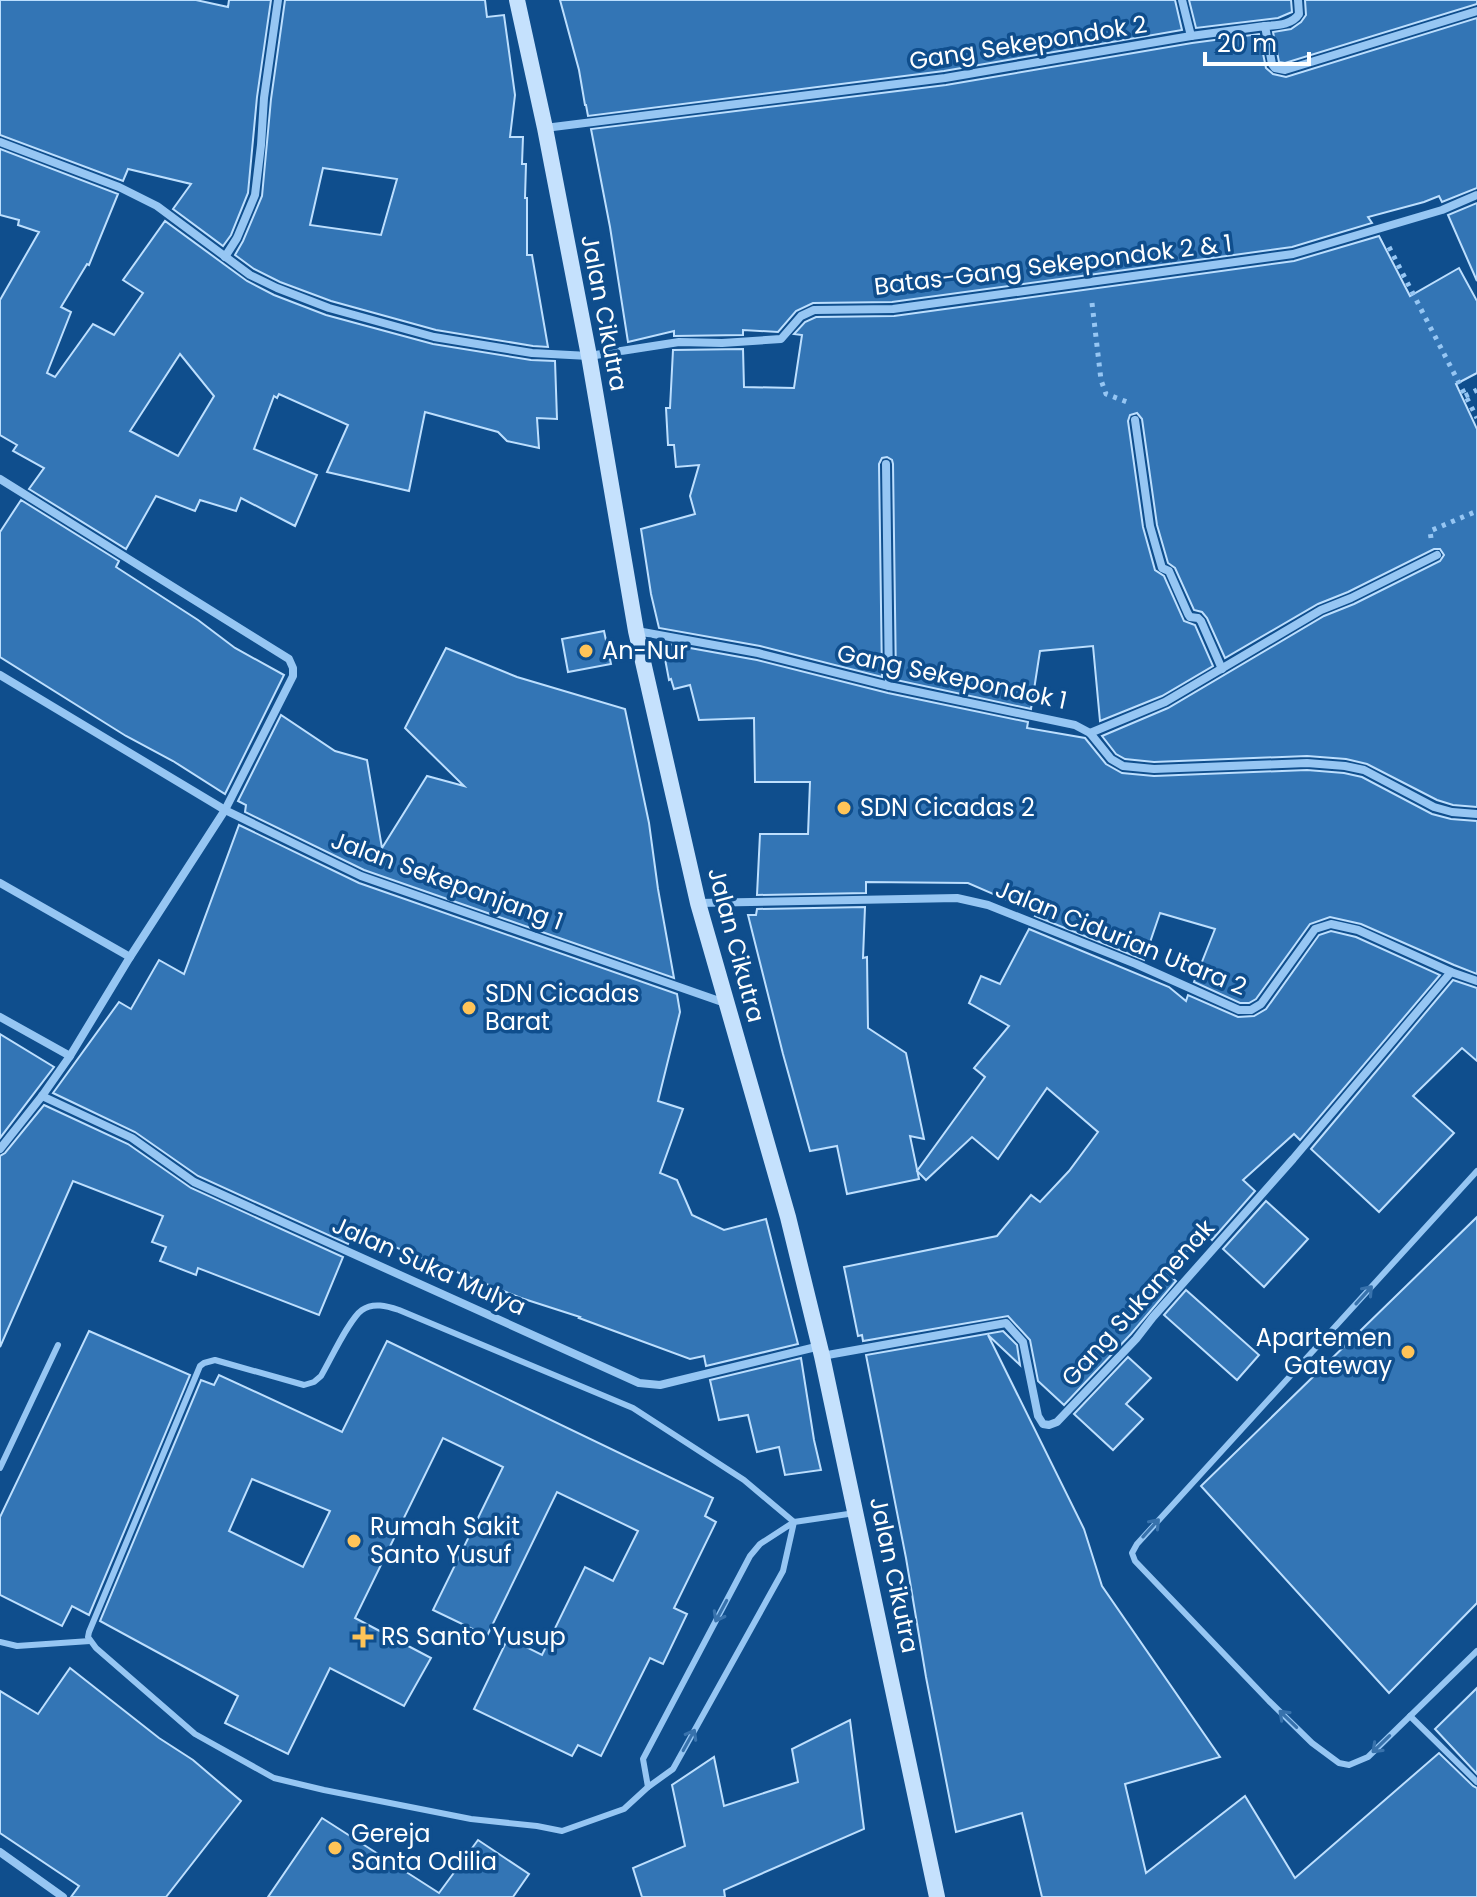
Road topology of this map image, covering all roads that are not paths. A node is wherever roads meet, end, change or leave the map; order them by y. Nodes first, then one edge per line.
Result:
1 (278, 0) edge
2 (517, 0) edge
3 (1182, 0) edge
4 (1298, 0) edge
5 (1477, 11) edge
6 (1265, 26) junction
7 (1191, 36) junction
8 (545, 128) junction
9 (0, 142) edge
10 (1477, 195) edge
11 (225, 257) junction
12 (589, 356) junction
13 (1135, 420) road end
14 (886, 464) dead end
15 (0, 479) edge
16 (1437, 555) road end
17 (636, 631) junction
18 (1222, 669) junction
19 (0, 675) edge
20 (889, 686) junction
21 (1090, 733) junction
22 (225, 810) junction
23 (1477, 814) edge
24 (0, 883) edge
25 (698, 903) junction
26 (130, 957) junction
27 (1451, 972) junction
28 (1477, 981) edge
29 (726, 1004) junction
30 (0, 1017) edge
31 (70, 1056) junction
32 (42, 1096) junction
33 (0, 1149) edge
34 (1477, 1171) edge
35 (58, 1345) dead end
36 (821, 1351) junction
37 (0, 1468) edge
38 (856, 1512) junction
39 (794, 1522) junction
40 (90, 1641) junction
41 (0, 1642) edge
42 (1477, 1651) edge
43 (1410, 1716) junction
44 (1477, 1782) edge
45 (648, 1787) junction
46 (0, 1852) edge
47 (63, 1897) edge
48 (937, 1897) edge

1 - 11 street
2 - 8 main road, Jalan Cikutra
3 - 7 street
4 - 6 street, Gang Sekepondok 2
5 - 6 street
6 - 7 street, Gang Sekepondok 2
7 - 8 street, Gang Sekepondok 2
8 - 12 main road, Jalan Cikutra
9 - 11 street, Batas-Gang Sekepondok 2 & 1
10 - 12 street, Batas-Gang Sekepondok 2 & 1
11 - 12 street, Batas-Gang Sekepondok 2 & 1
12 - 17 main road, Jalan Cikutra
13 - 18 street
14 - 20 street
15 - 22 street
16 - 18 street
17 - 20 street, Gang Sekepondok 1
17 - 25 main road, Jalan Cikutra
18 - 21 street
19 - 22 street, Jalan Sekepanjang 1
20 - 21 street, Gang Sekepondok 1
21 - 23 street, Gang Sekepondok 1
22 - 26 street
22 - 29 street, Jalan Sekepanjang 1
24 - 26 street
25 - 27 street, Jalan Cidurian Utara 2
25 - 29 main road, Jalan Cikutra
26 - 31 street
27 - 28 street, Jalan Cidurian Utara 2
27 - 36 street, Gang Sukamenak
29 - 36 main road, Jalan Cikutra
30 - 31 street
31 - 32 street
32 - 33 street
32 - 36 street, Jalan Suka Mulya
43 -> 34 lane
35 - 37 lane
36 - 38 main road, Jalan Cikutra
38 - 39 lane
38 - 48 main road, Jalan Cikutra
39 - 40 lane
45 -> 39 lane
39 -> 45 lane
40 - 41 lane
40 - 45 lane
42 - 43 lane
43 - 44 lane
46 - 47 street

